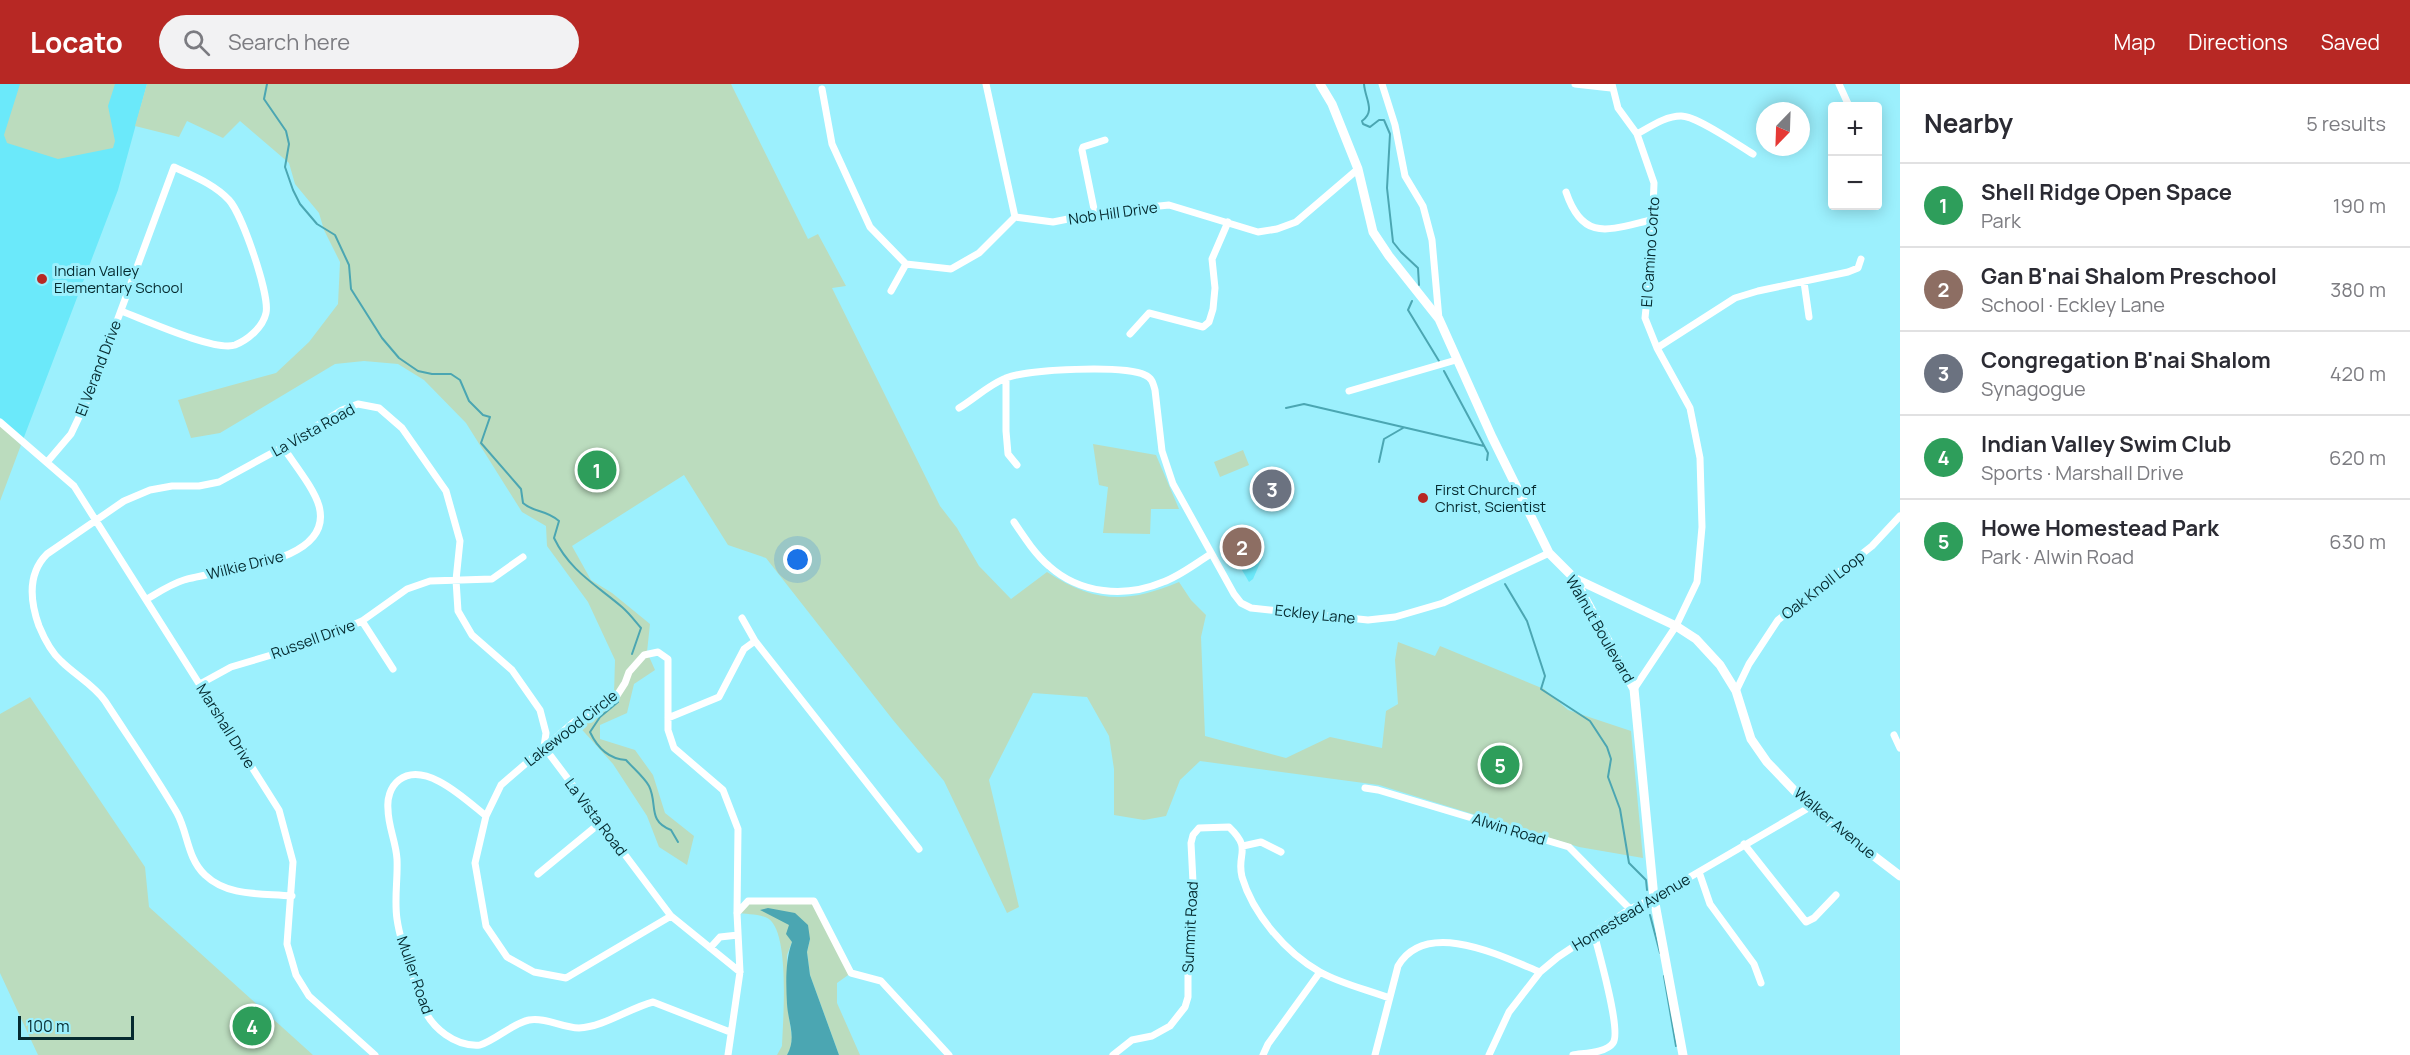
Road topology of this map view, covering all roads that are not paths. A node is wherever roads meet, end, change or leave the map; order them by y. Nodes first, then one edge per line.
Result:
1 (986, 84) edge
2 (1320, 84) edge
3 (1382, 84) edge
4 (1575, 84) edge
5 (1839, 84) edge
6 (1611, 86) edge
7 (822, 89) dead end
8 (1847, 102) edge
9 (1637, 134) junction
10 (1105, 140) dead end
11 (1753, 154) dead end
12 (1358, 169) junction
13 (1566, 192) dead end
14 (1095, 214) junction
15 (1015, 217) junction
16 (1651, 220) junction
17 (1228, 222) junction
18 (1861, 259) dead end
19 (906, 264) junction
20 (1804, 282) junction
21 (891, 291) dead end
22 (121, 311) junction
23 (1809, 317) dead end
24 (1439, 319) junction
25 (1130, 334) dead end
26 (1658, 348) junction
27 (1456, 360) junction
28 (1006, 378) junction
29 (1349, 391) dead end
30 (960, 408) dead end
31 (0, 422) edge
32 (283, 447) junction
33 (48, 461) junction
34 (1017, 465) dead end
35 (1900, 516) edge
36 (96, 519) junction
37 (1014, 522) dead end
38 (1549, 553) junction
39 (1211, 554) junction
40 (523, 556) dead end
41 (1574, 578) junction
42 (456, 580) junction
43 (147, 599) junction
44 (742, 618) dead end
45 (362, 621) junction
46 (1676, 626) junction
47 (755, 641) junction
48 (393, 669) dead end
49 (201, 684) junction
50 (1634, 689) junction
51 (1736, 691) junction
52 (668, 718) junction
53 (1894, 735) dead end
54 (544, 747) junction
55 (1900, 747) edge
56 (1365, 788) dead end
57 (1810, 807) junction
58 (486, 816) junction
59 (600, 823) junction
60 (1744, 844) junction
61 (1243, 846) junction
62 (919, 849) dead end
63 (1281, 852) dead end
64 (1699, 872) junction
65 (538, 874) dead end
66 (1900, 876) edge
67 (1836, 894) dead end
68 (292, 896) junction
69 (1654, 898) junction
70 (1630, 909) junction
71 (737, 913) junction
72 (671, 916) junction
73 (1594, 933) junction
74 (738, 935) junction
75 (710, 948) junction
76 (740, 972) junction
77 (1320, 972) junction
78 (1539, 972) junction
79 (1761, 983) dead end
80 (1389, 998) junction
81 (730, 1032) junction
82 (375, 1055) edge
83 (728, 1055) edge
84 (949, 1055) edge
85 (1113, 1055) edge
86 (1263, 1055) edge
87 (1375, 1055) edge
88 (1489, 1055) edge
89 (1573, 1055) edge
90 (1683, 1055) edge

1 - 15 street
2 - 12 street, Walnut Boulevard
3 - 24 street
4 - 6 street
5 - 8 street
6 - 9 street, El Camino Corto
7 - 19 street
9 - 11 street
9 - 16 street, El Camino Corto
10 - 14 street
12 - 17 street, Nob Hill Drive
12 - 24 street, Walnut Boulevard
13 - 16 street
14 - 15 street, Nob Hill Drive
14 - 17 street, Nob Hill Drive
15 - 19 street
16 - 26 street, El Camino Corto
17 - 25 street
18 - 20 street
19 - 21 street
20 - 23 street
20 - 26 street
22 - 22 street, El Verand Drive
22 - 33 street, El Verand Drive
24 - 27 street, Walnut Boulevard
26 - 46 street, El Camino Corto
27 - 29 street
27 - 38 street, Walnut Boulevard
28 - 30 street
28 - 34 street
28 - 39 street, Eckley Lane
31 - 33 street, Marshall Drive
32 - 36 street, La Vista Road
32 - 42 street, La Vista Road
32 - 43 street, Wilkie Drive
33 - 36 street, Marshall Drive
35 - 51 street, Oak Knoll Loop
36 - 43 street, Marshall Drive
36 - 68 street, La Vista Road
37 - 39 street
38 - 39 street, Eckley Lane
38 - 41 street, Walnut Boulevard
40 - 42 street, Russell Drive
41 - 46 street, Walker Avenue
41 - 50 street, Walnut Boulevard
42 - 45 street, Russell Drive
42 - 54 street, La Vista Road
43 - 49 street, Marshall Drive
44 - 47 street
45 - 48 street
45 - 49 street, Russell Drive
46 - 50 street, El Camino Corto
46 - 51 street, Walker Avenue
47 - 52 street
47 - 62 street
49 - 68 street, Marshall Drive
50 - 69 street, Walnut Boulevard
51 - 57 street, Walker Avenue
52 - 54 street, Lakewood Circle
52 - 71 street, Lakewood Circle
53 - 55 street
54 - 58 street, Lakewood Circle
54 - 59 street, La Vista Road
56 - 70 street, Alwin Road
57 - 60 street, Homestead Avenue
57 - 66 street, Walker Avenue
58 - 72 street, Lakewood Circle
58 - 81 street, Muller Road
59 - 65 street
59 - 72 street, La Vista Road
60 - 64 street, Homestead Avenue
60 - 67 street
61 - 63 street
61 - 77 street
61 - 85 street, Summit Road
64 - 69 street, Homestead Avenue
64 - 79 street
68 - 82 street, Marshall Drive
69 - 70 street, Homestead Avenue
69 - 90 street, Walnut Boulevard
70 - 73 street, Homestead Avenue
71 - 74 street, Lakewood Circle
71 - 84 street
72 - 75 street, La Vista Road
73 - 78 street, Homestead Avenue
73 - 89 street
74 - 75 street
74 - 76 street, Lakewood Circle
75 - 76 street, La Vista Road
76 - 81 street, Lakewood Circle
77 - 80 street
77 - 86 street
78 - 80 street
78 - 88 street, Homestead Avenue
80 - 87 street
81 - 83 street, Lakewood Circle

